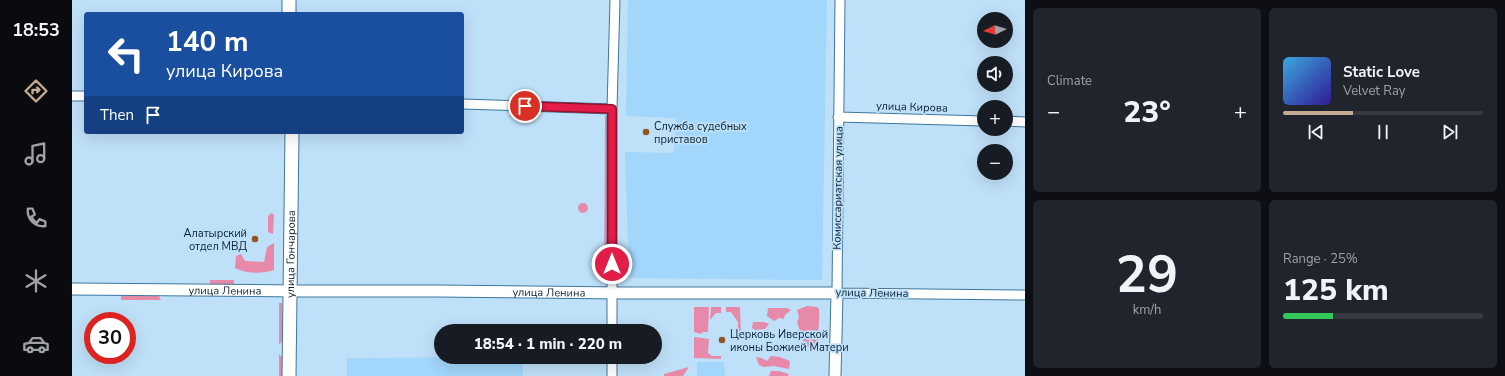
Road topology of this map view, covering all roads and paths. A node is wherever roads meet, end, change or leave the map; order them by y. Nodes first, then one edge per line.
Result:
1 (289, 0) edge
2 (615, 0) edge
3 (840, 0) edge
4 (289, 12) edge
5 (72, 96) edge
6 (84, 96) edge
7 (464, 104) edge
8 (612, 109) junction
9 (838, 117) junction
10 (977, 121) edge
11 (1013, 121) edge
12 (1025, 122) edge
13 (292, 134) edge
14 (72, 289) edge
15 (290, 291) junction
16 (612, 292) junction
17 (837, 293) junction
18 (1025, 295) edge
19 (612, 324) edge
20 (612, 364) edge
21 (289, 376) edge
22 (612, 376) edge
23 (835, 376) edge

1 - 4 main road
2 - 8 street
3 - 9 street, Комиссариатская улица
5 - 6 street
7 - 8 street
8 - 16 street
9 - 10 street, улица Кирова
9 - 17 street, Комиссариатская улица
11 - 12 street
13 - 15 main road, улица Гончарова
14 - 15 street, улица Ленина
15 - 16 street, улица Ленина
15 - 21 main road, улица Гончарова
16 - 17 street, улица Ленина
16 - 19 street
17 - 18 street, улица Ленина
17 - 23 street, Комиссариатская улица
20 - 22 street

